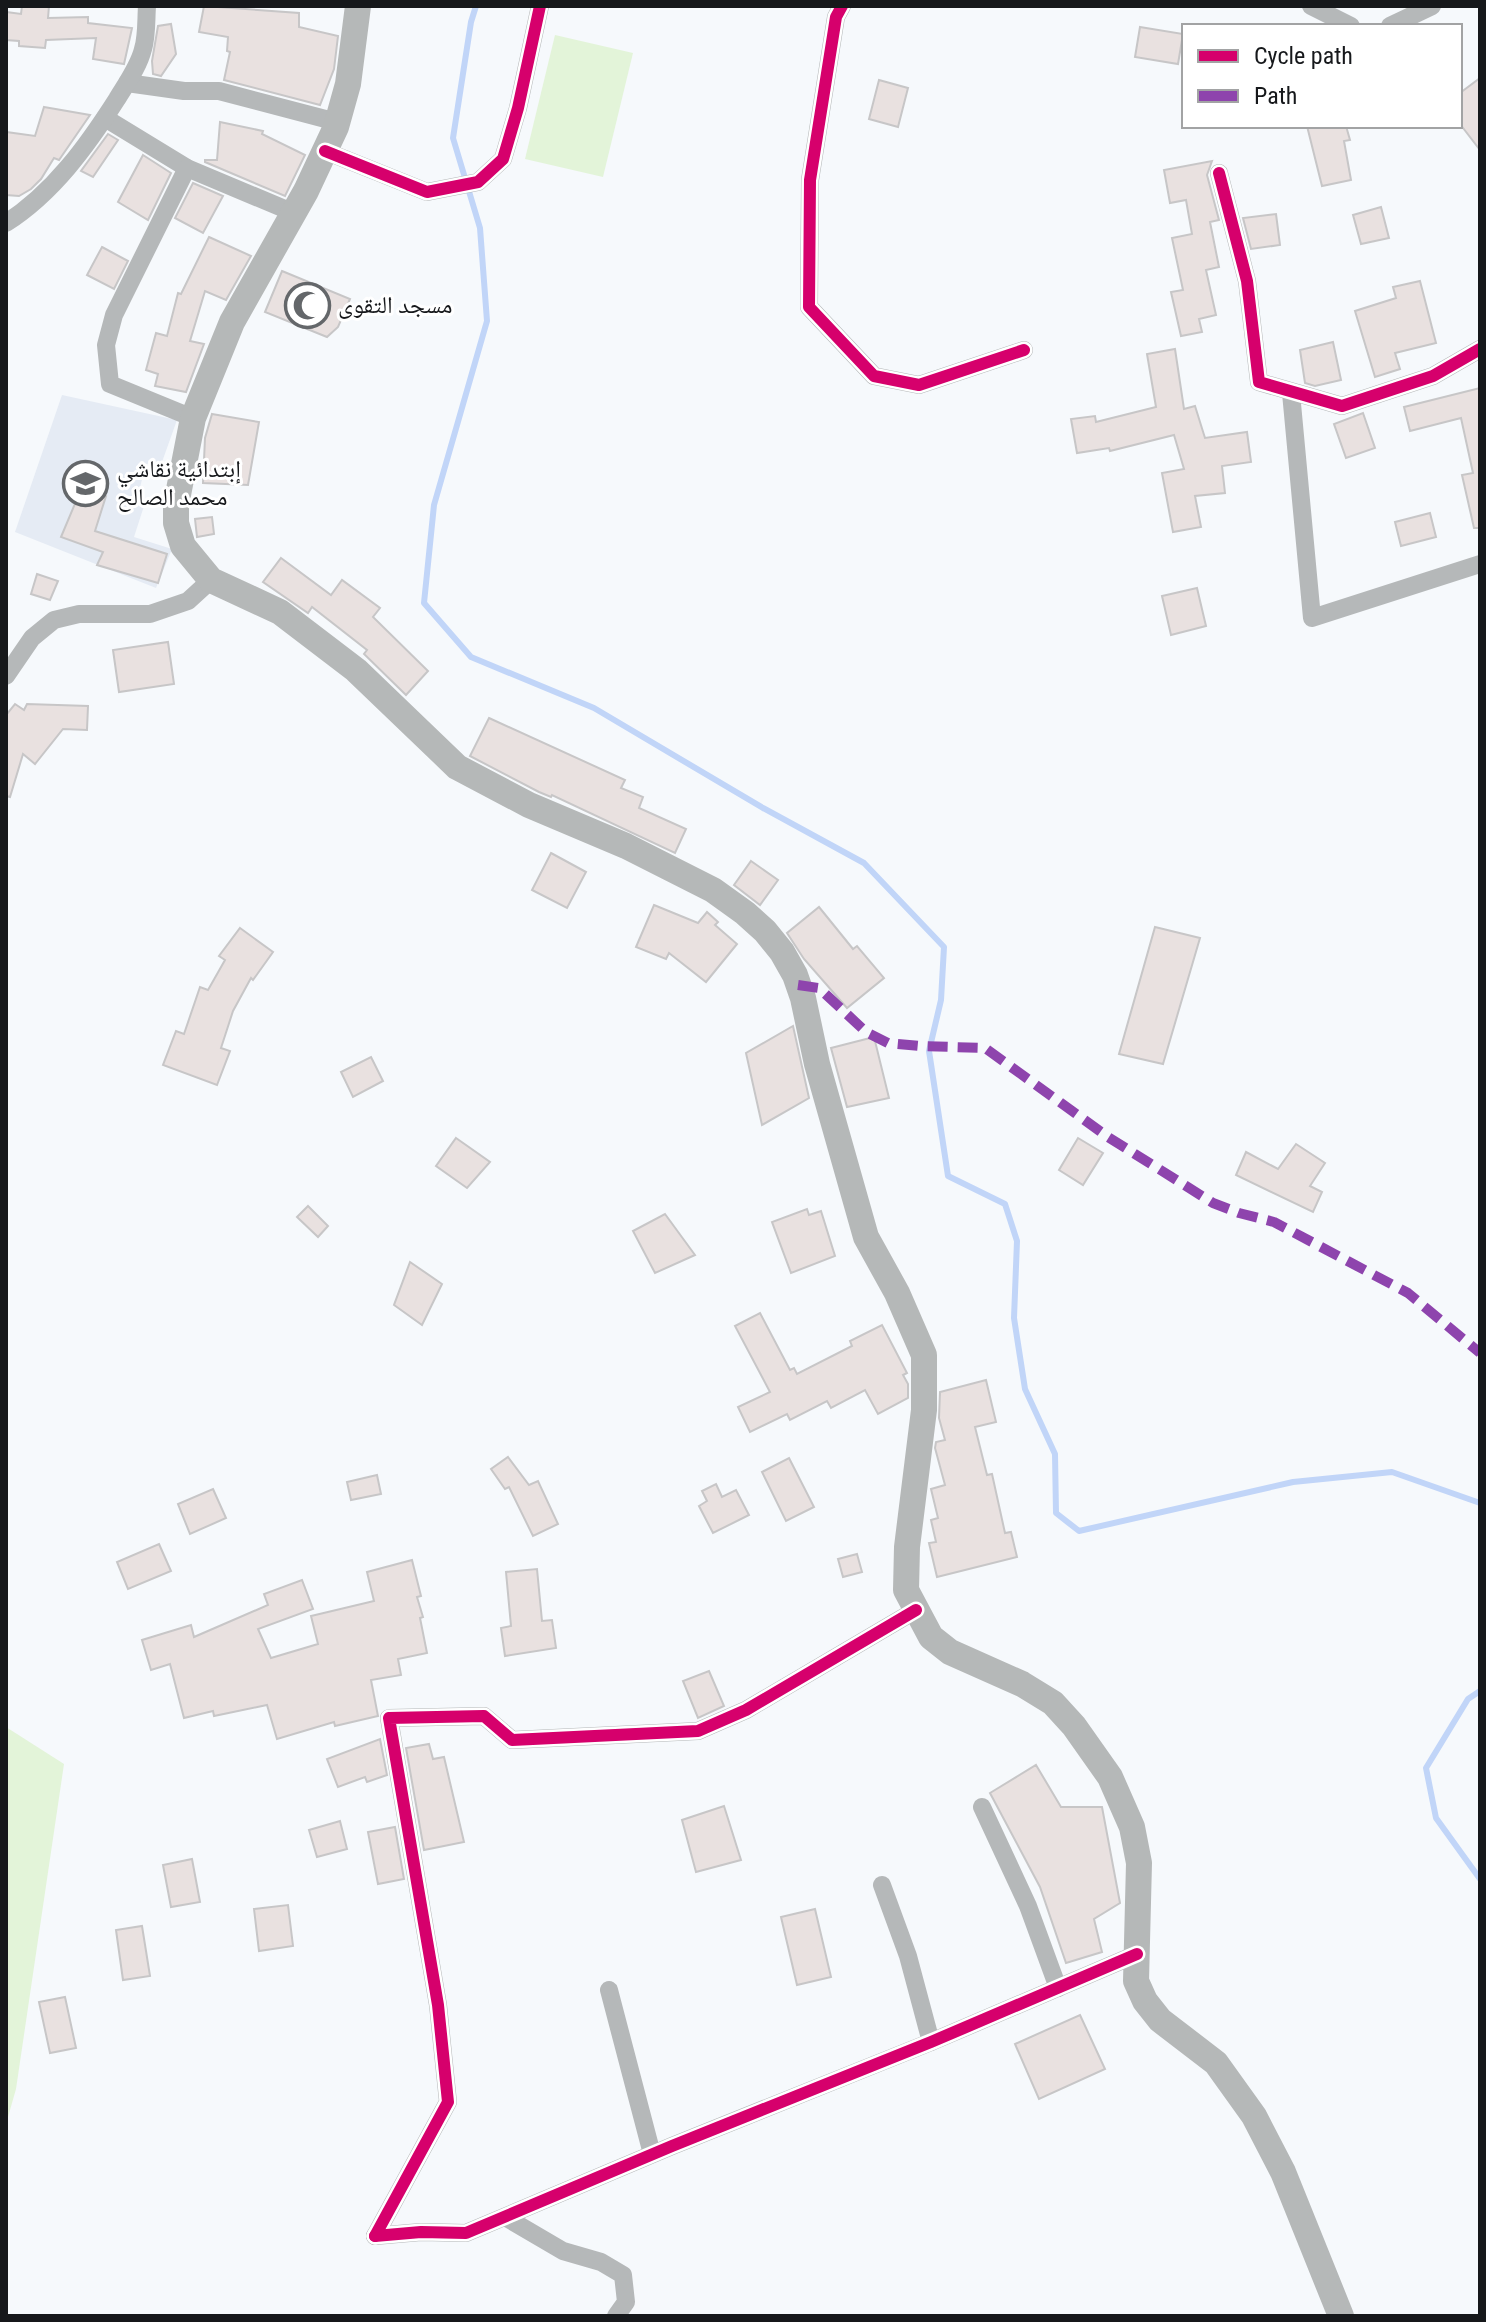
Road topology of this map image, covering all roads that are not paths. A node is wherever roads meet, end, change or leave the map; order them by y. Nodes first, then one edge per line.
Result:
1 (147, 6) edge
2 (358, 6) edge
3 (540, 6) edge
4 (842, 6) edge
5 (1311, 6) edge
6 (1432, 6) edge
7 (1347, 24) edge
8 (1394, 24) edge
9 (127, 83) junction
10 (105, 118) junction
11 (337, 122) junction
12 (325, 151) junction
13 (187, 168) junction
14 (1219, 173) dead end
15 (292, 212) junction
16 (6, 223) edge
17 (1480, 349) edge
18 (1024, 350) dead end
19 (1291, 393) junction
20 (193, 418) junction
21 (1480, 564) edge
22 (211, 580) junction
23 (6, 676) edge
24 (916, 1610) junction
25 (982, 1807) dead end
26 (882, 1885) dead end
27 (1137, 1954) junction
28 (1058, 1988) junction
29 (609, 1990) dead end
30 (931, 2042) junction
31 (652, 2154) junction
32 (505, 2217) junction
33 (616, 2316) edge
34 (1341, 2316) edge

1 - 9 street
2 - 11 main road
3 - 12 street
4 - 18 street
5 - 7 street
6 - 8 street
9 - 10 street
9 - 11 street
10 - 13 street
10 - 16 street
11 - 12 main road
12 - 15 main road
13 - 15 street
13 - 20 street
14 - 19 street
15 - 20 main road
17 - 19 street
19 - 21 street
20 - 22 main road
22 - 23 street
22 - 24 main road
24 - 27 main road
24 - 32 street
25 - 28 street
26 - 30 street
27 - 28 street
27 - 34 main road
28 - 30 street
29 - 31 street
30 - 31 street
31 - 32 street
32 - 33 street

